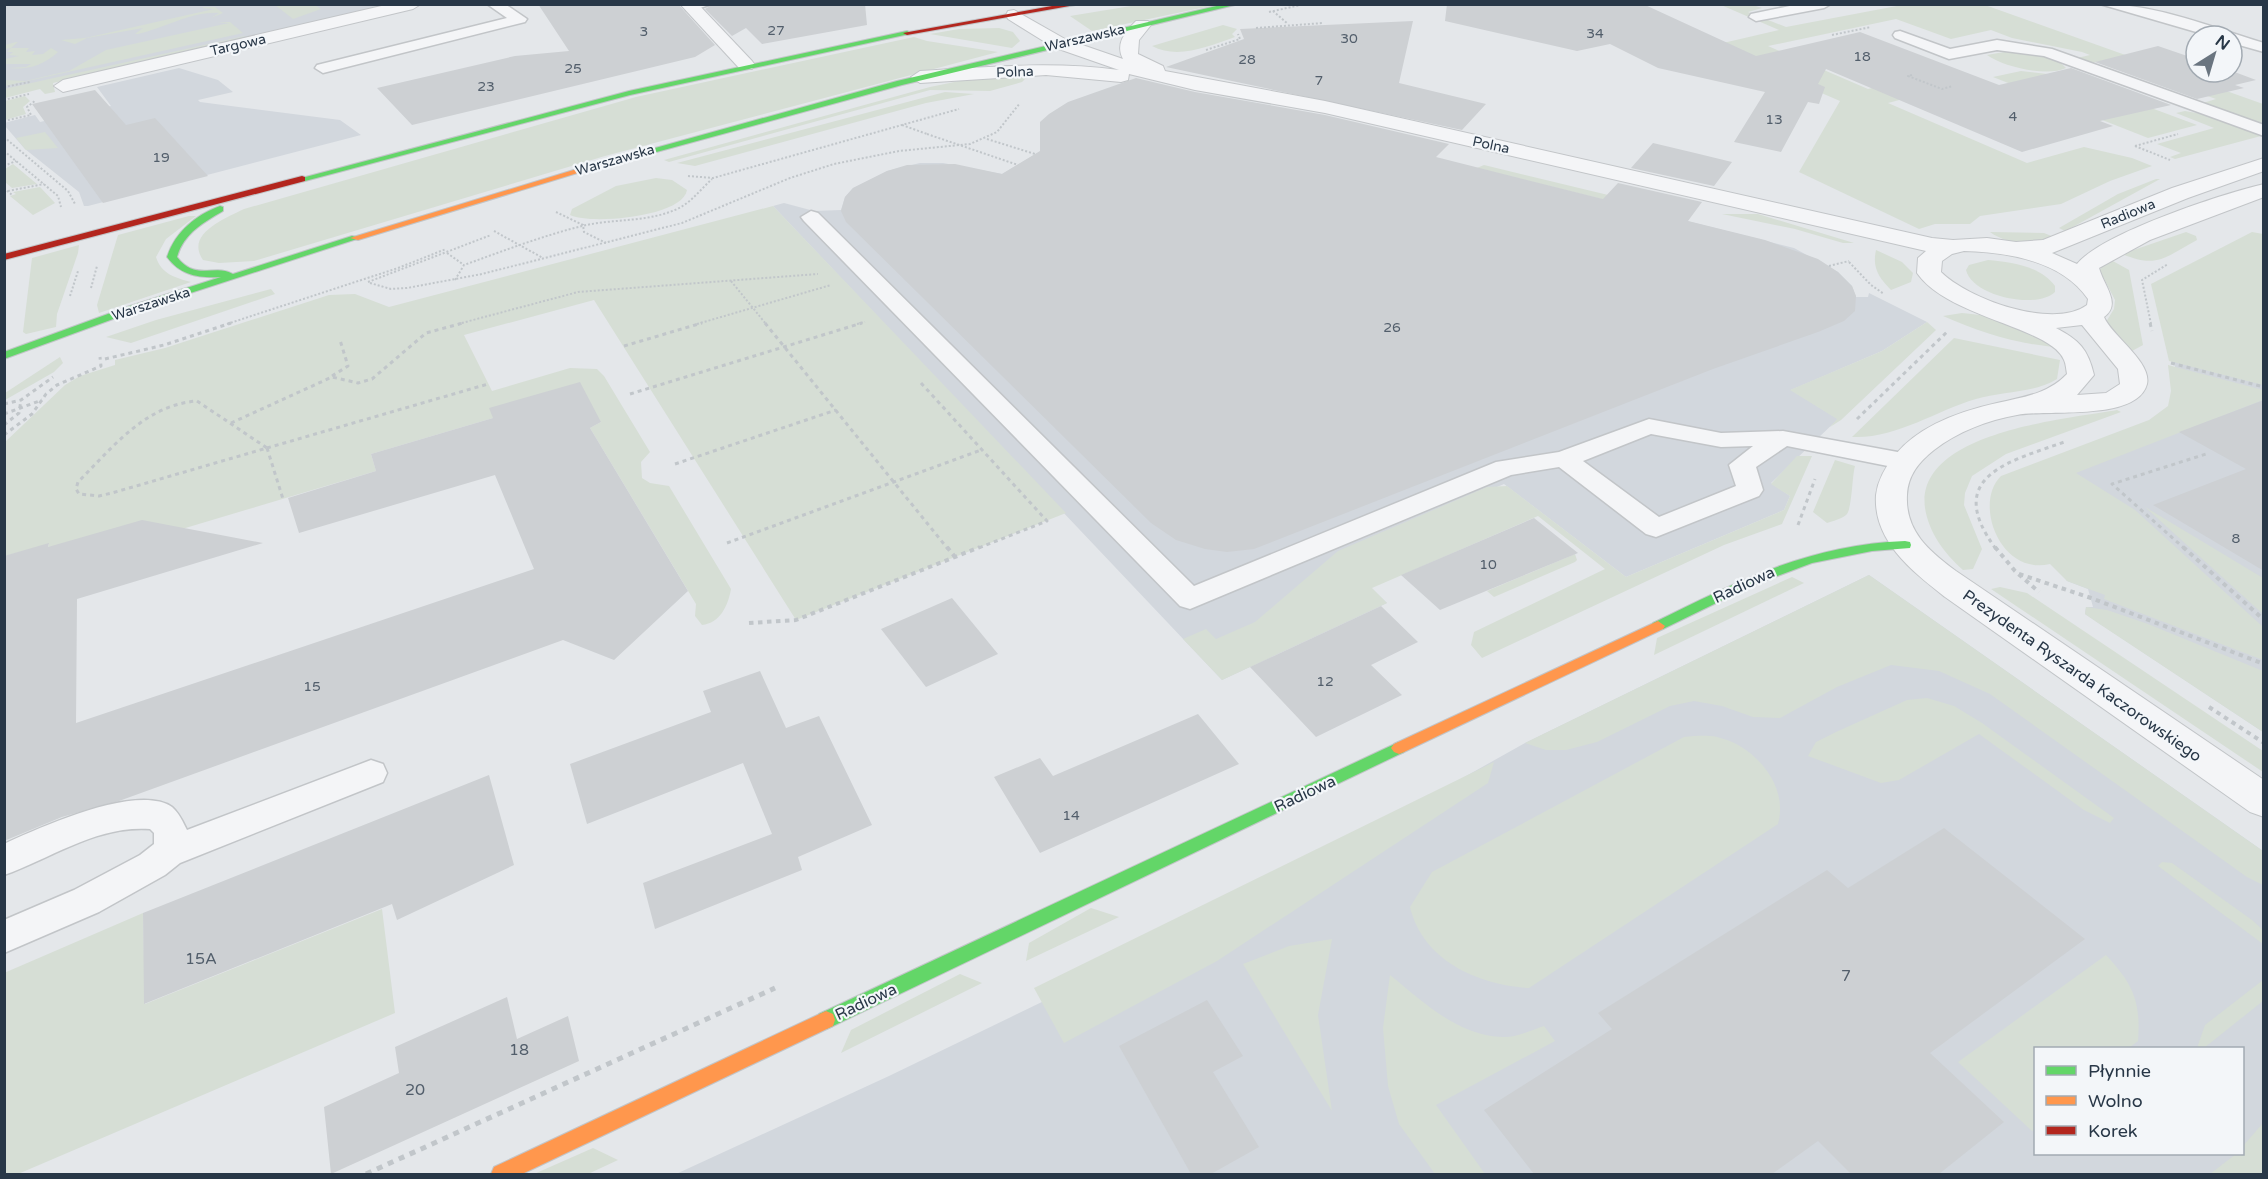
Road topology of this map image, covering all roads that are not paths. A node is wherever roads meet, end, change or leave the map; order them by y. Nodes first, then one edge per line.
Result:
1 (412, 4) edge
2 (494, 4) edge
3 (1078, 4) edge
4 (1236, 4) edge
5 (1824, 4) edge
6 (2107, 4) edge
7 (695, 5) edge
8 (1014, 15) junction
9 (1756, 17) dead end
10 (2189, 24) edge
11 (1142, 25) junction
12 (1900, 35) dead end
13 (2244, 42) edge
14 (1059, 44) junction
15 (2264, 48) edge
16 (746, 65) junction
17 (323, 68) dead end
18 (1111, 74) junction
19 (920, 77) junction
20 (1196, 84) junction
21 (63, 86) dead end
22 (2264, 131) edge
23 (2264, 164) edge
24 (258, 190) junction
25 (2264, 190) edge
26 (1786, 213) junction
27 (811, 217) dead end
28 (1989, 245) junction
29 (1953, 247) junction
30 (4, 257) edge
31 (1928, 267) junction
32 (253, 271) junction
33 (2091, 284) junction
34 (2090, 315) junction
35 (2018, 318) junction
36 (4, 356) edge
37 (2036, 404) junction
38 (1783, 438) junction
39 (1564, 459) junction
40 (1903, 461) junction
41 (1905, 545) junction
42 (371, 773) dead end
43 (2264, 801) edge
44 (167, 853) junction
45 (4, 860) edge
46 (4, 937) edge
47 (501, 1174) edge

1 - 21 street, Targowa
2 - 17 lane
3 - 8 main road
4 - 11 main road, Warszawska
5 - 9 lane
6 - 10 lane
7 - 16 street
8 - 14 street, Polna
8 - 16 main road
11 - 14 main road, Warszawska
11 - 20 street, Polna
12 - 22 lane
13 - 15 lane
14 - 18 street, Polna
14 - 19 main road, Warszawska
14 - 20 street, Polna
16 - 24 main road
18 - 19 street, Polna
18 - 20 street, Polna
19 - 32 main road, Warszawska
20 - 26 street, Polna
23 - 28 street, Radiowa
24 - 30 main road
24 - 32 main road
25 - 33 street, Radiowa
26 - 29 street, Polna
26 - 31 street, Polna
27 - 39 lane
28 - 29 street, Polna
28 - 33 street
29 - 31 street
31 - 35 street
32 - 36 main road, Warszawska
33 - 34 street
34 - 35 street
34 - 37 street
35 - 37 street
37 - 40 street
38 - 39 lane
38 - 39 lane
38 - 40 lane
40 - 41 street
41 - 43 street, Prezydenta Ryszarda Kaczorowskiego
41 - 47 main road, Radiowa
42 - 44 lane
44 - 45 lane
44 - 46 lane

